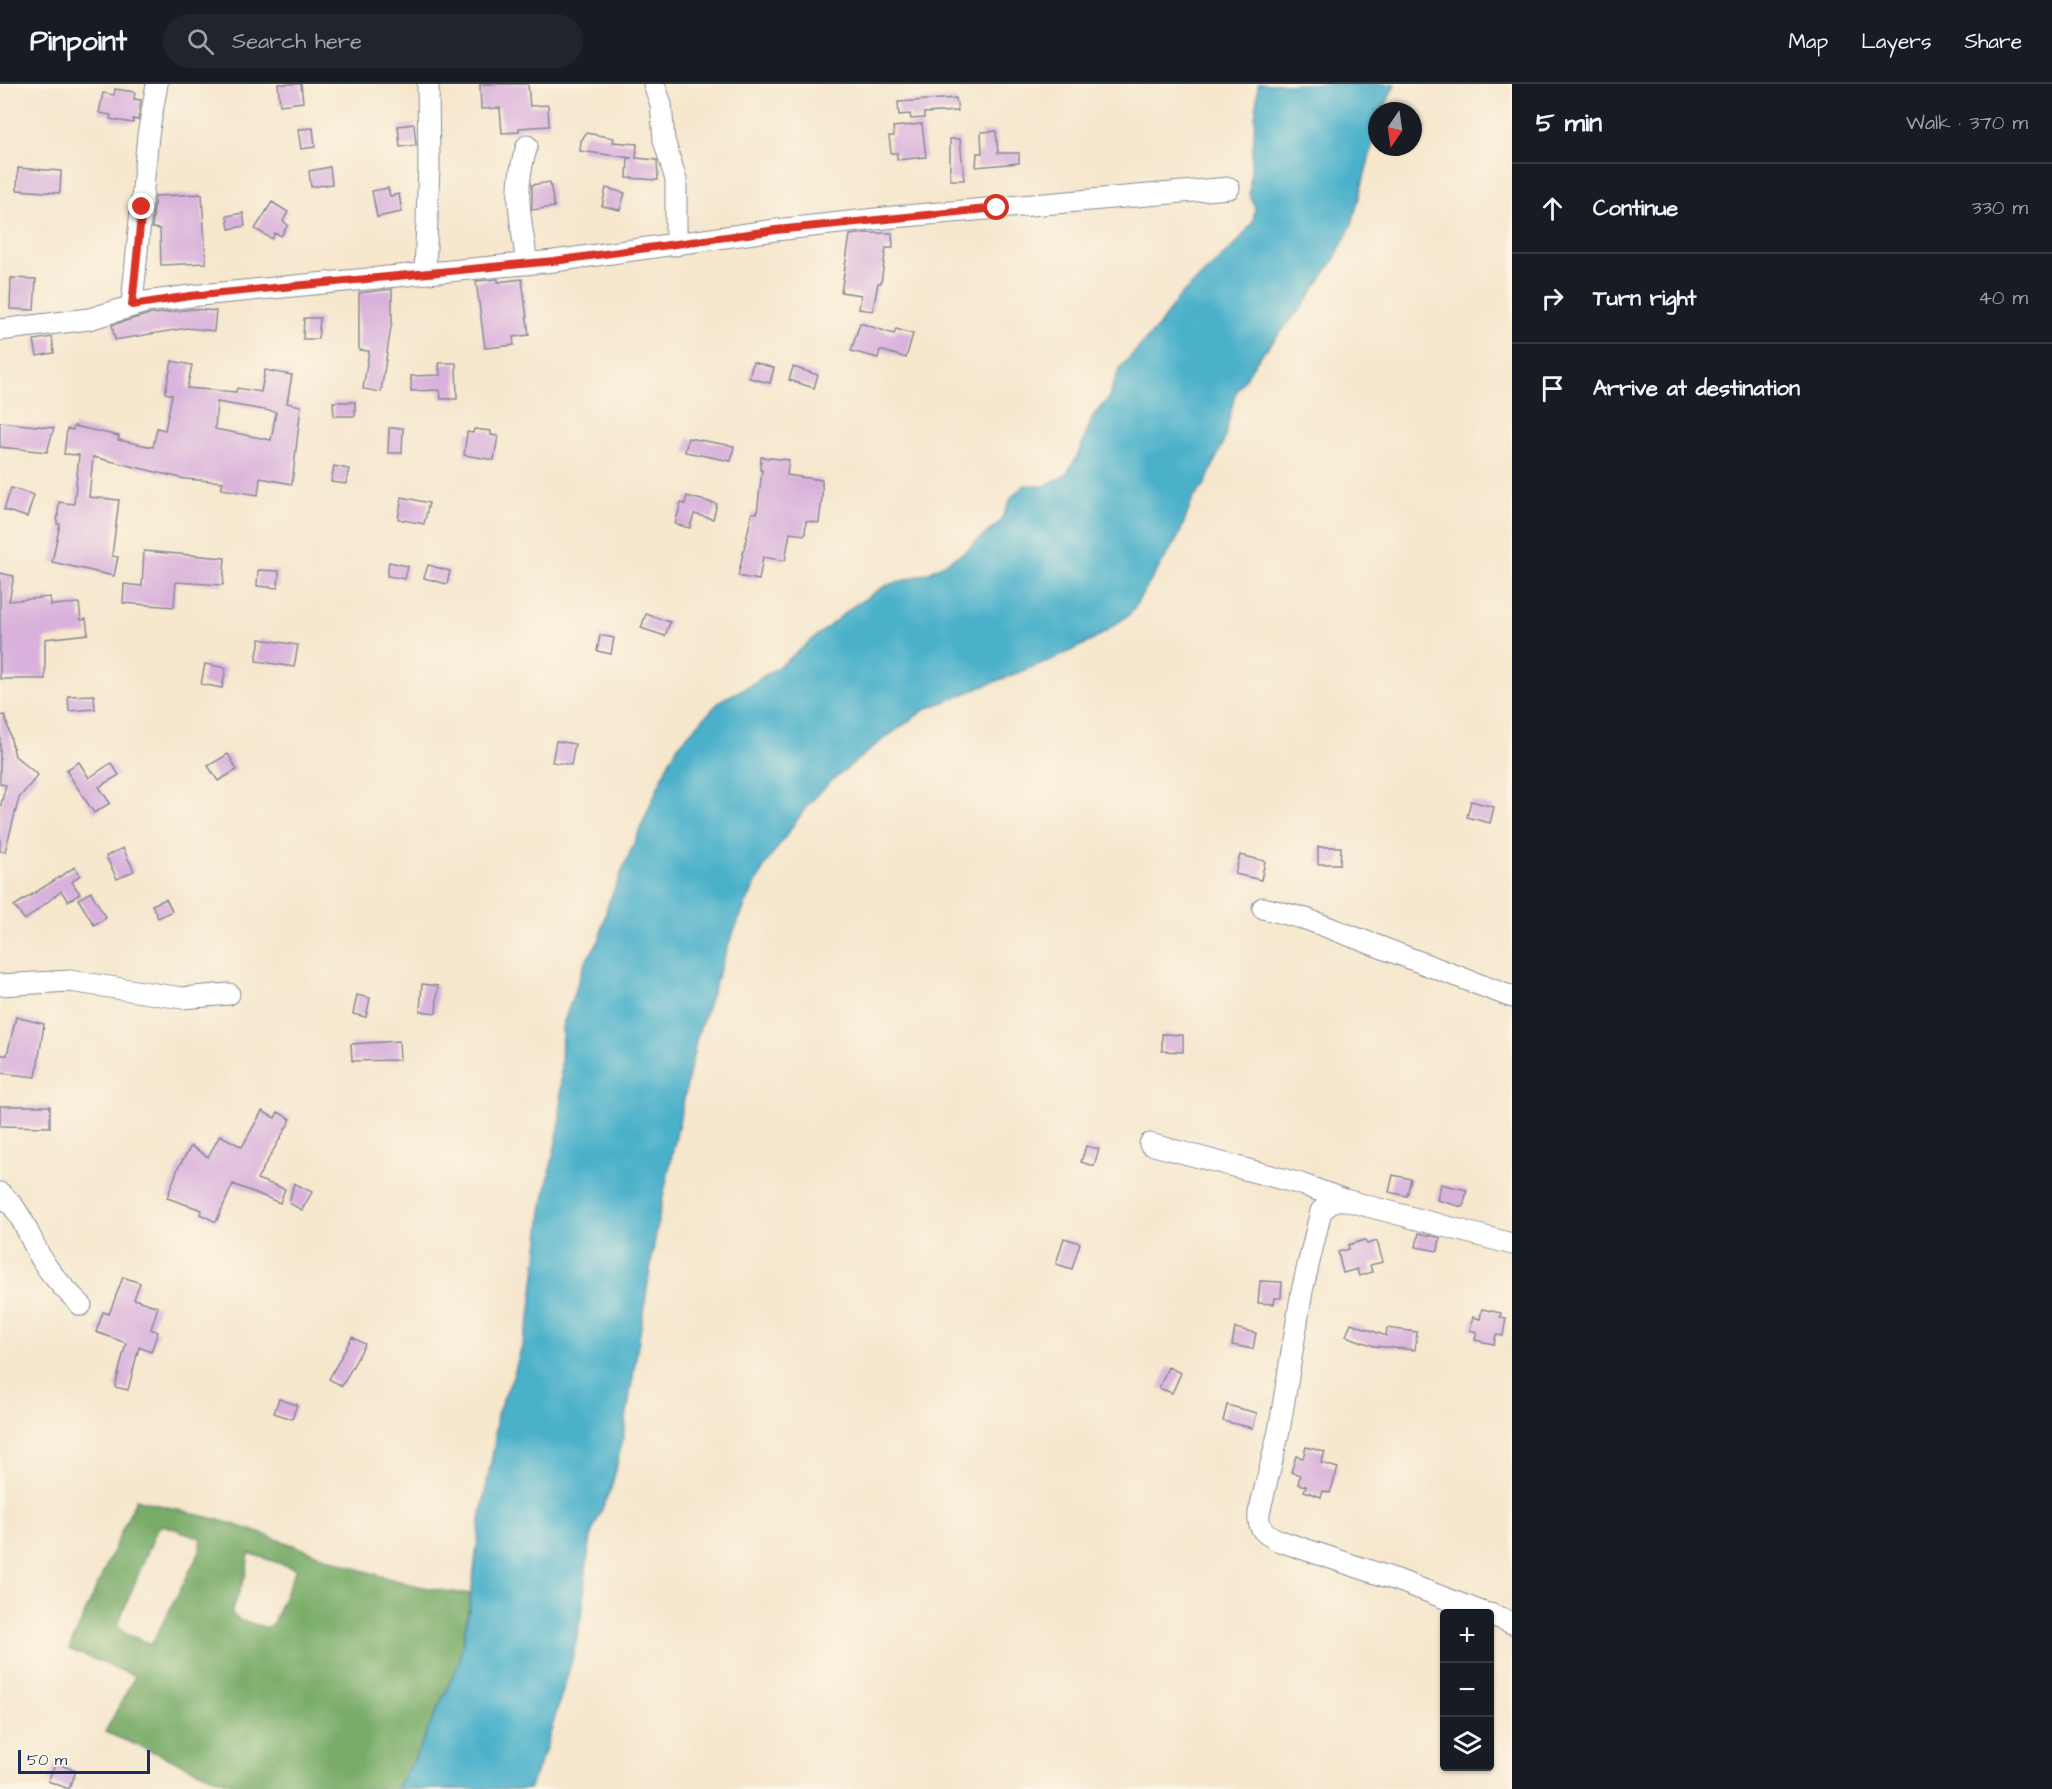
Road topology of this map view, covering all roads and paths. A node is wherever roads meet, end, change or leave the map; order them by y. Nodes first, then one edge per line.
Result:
1 (157, 84) edge
2 (428, 84) edge
3 (654, 84) edge
4 (527, 146) dead end
5 (1229, 188) dead end
6 (676, 245) junction
7 (527, 264) junction
8 (424, 273) junction
9 (132, 305) junction
10 (0, 330) edge
11 (1263, 908) dead end
12 (0, 985) edge
13 (229, 994) dead end
14 (1512, 997) edge
15 (1150, 1144) dead end
16 (0, 1193) edge
17 (1345, 1200) junction
18 (1512, 1244) edge
19 (81, 1305) dead end
20 (1475, 1609) edge
21 (1494, 1616) edge
22 (1512, 1623) edge

1 - 9 street
2 - 8 street
3 - 6 street
4 - 7 street
5 - 6 street
6 - 7 street
7 - 8 street
8 - 9 street
9 - 10 street
11 - 14 street
12 - 13 street
15 - 17 street
16 - 19 street
17 - 18 street
17 - 20 street
21 - 22 street

